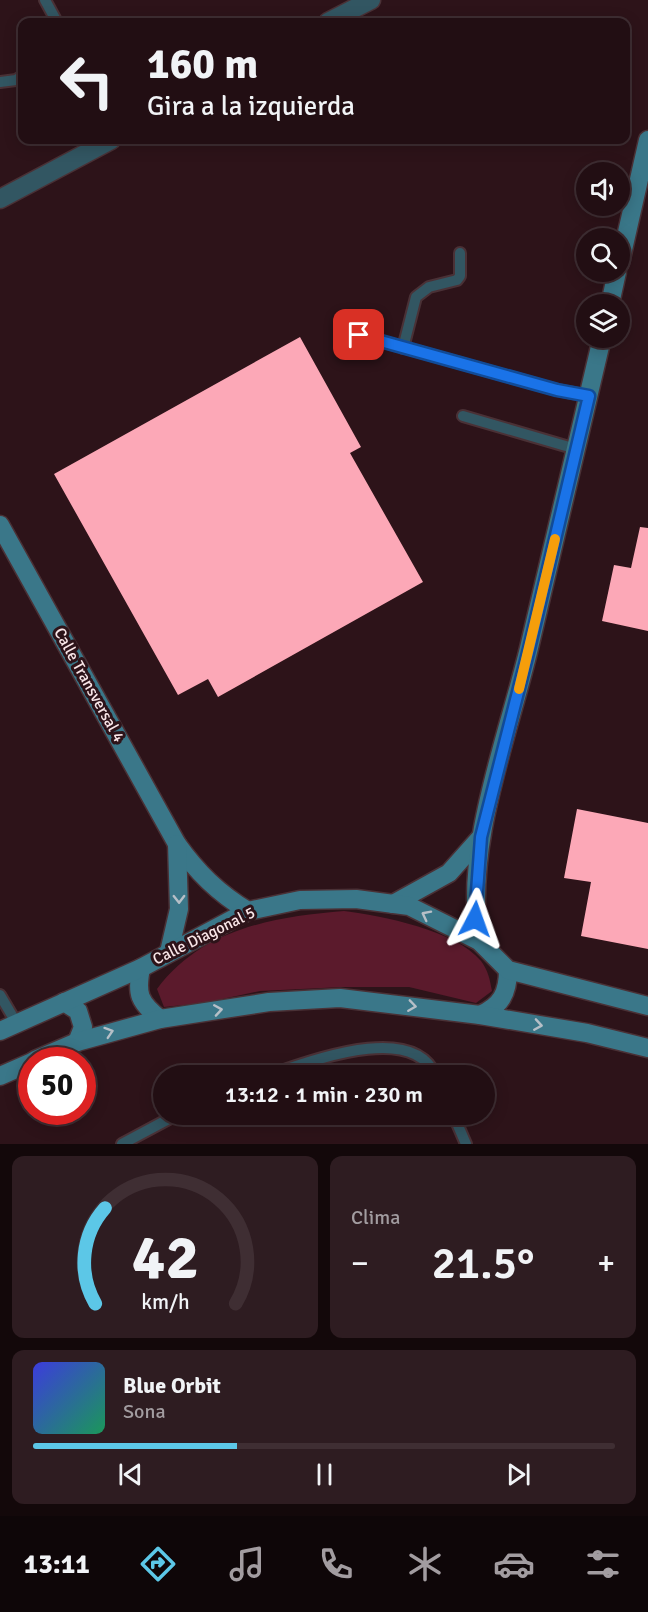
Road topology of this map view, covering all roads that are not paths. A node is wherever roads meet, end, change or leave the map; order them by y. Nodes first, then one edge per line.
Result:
1 (45, 0) edge
2 (371, 0) edge
3 (55, 18) edge
4 (336, 18) edge
5 (18, 78) edge
6 (0, 82) edge
7 (648, 140) edge
8 (103, 144) edge
9 (0, 199) edge
10 (628, 228) edge
11 (460, 253) dead end
12 (359, 335) dead end
13 (403, 348) junction
14 (600, 348) edge
15 (589, 396) junction
16 (463, 416) dead end
17 (576, 449) junction
18 (0, 525) edge
19 (481, 837) junction
20 (177, 844) junction
21 (393, 904) junction
22 (248, 911) junction
23 (479, 941) junction
24 (169, 952) junction
25 (141, 968) junction
26 (508, 970) junction
27 (0, 995) edge
28 (64, 1002) junction
29 (648, 1006) edge
30 (480, 1015) junction
31 (160, 1019) junction
32 (17, 1023) junction
33 (0, 1031) edge
34 (77, 1042) junction
35 (65, 1047) edge
36 (648, 1048) edge
37 (300, 1065) edge
38 (430, 1065) edge
39 (18, 1068) edge
40 (0, 1076) edge
41 (157, 1125) edge
42 (458, 1125) edge
43 (122, 1144) edge
44 (466, 1144) edge

1 - 3 lane
2 - 4 street
5 - 6 lane
7 - 10 main road
8 - 9 street
11 - 13 lane
12 - 13 lane
13 - 15 lane
14 - 15 main road
15 - 17 main road
16 - 17 lane
17 - 19 main road
18 - 20 main road, Calle Transversal 4
19 - 21 main road
19 - 23 main road
20 - 22 main road, Calle Transversal 4
20 -> 24 main road, Calle Transversal 4
21 - 22 main road, Calle Diagonal 5
23 -> 21 main road, Calle Diagonal 5
22 - 24 main road, Calle Diagonal 5
23 - 26 main road, Calle Diagonal 5
24 - 25 main road, Calle Diagonal 5
25 - 28 main road, Calle Diagonal 5
25 - 31 main road
26 - 29 main road
26 - 30 main road
27 - 32 lane
28 - 32 main road, Calle Diagonal 5
28 - 34 main road
31 -> 30 main road
30 -> 36 main road
34 -> 31 main road
32 - 33 main road, Calle Diagonal 5
34 - 35 main road
37 - 38 lane
39 - 40 main road
41 - 43 lane
42 - 44 lane

